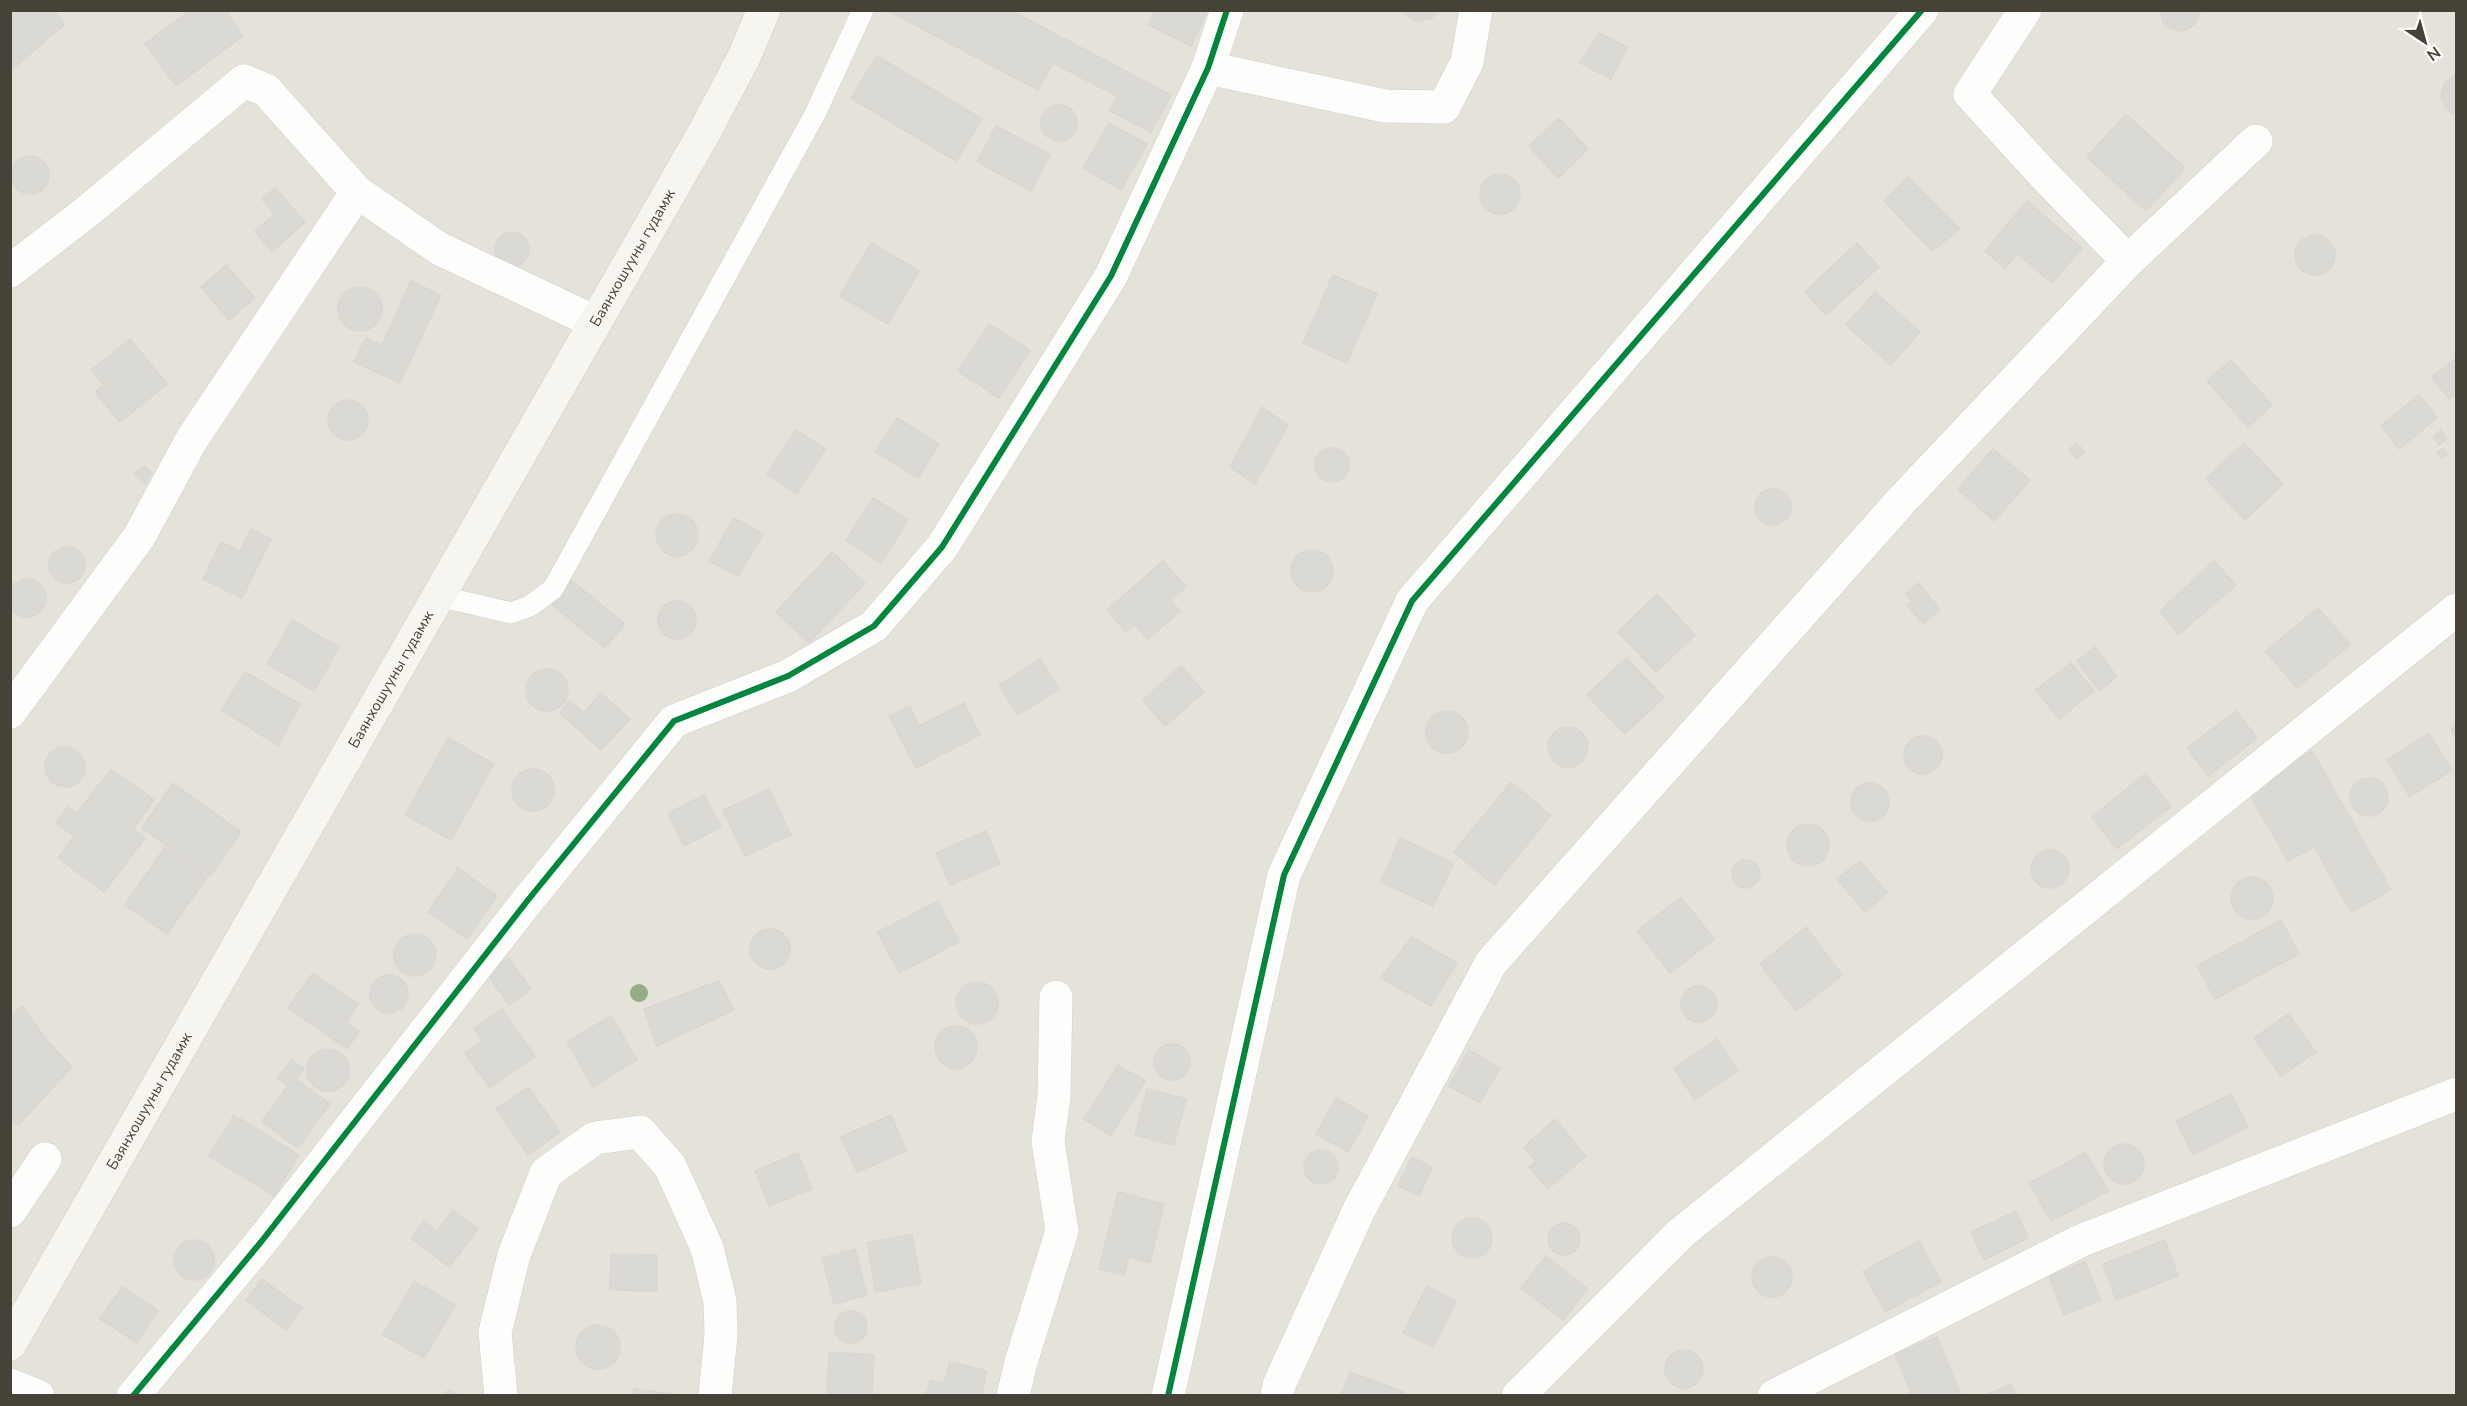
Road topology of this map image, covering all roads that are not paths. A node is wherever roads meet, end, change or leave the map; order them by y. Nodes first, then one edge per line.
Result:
1 (764, 10) edge
2 (863, 10) edge
3 (1227, 10) edge
4 (1476, 10) edge
5 (1922, 10) edge
6 (2025, 10) edge
7 (1208, 68) junction
8 (2256, 141) dead end
9 (357, 192) junction
10 (2128, 261) junction
11 (10, 271) edge
12 (595, 322) junction
13 (439, 596) junction
14 (2457, 609) edge
15 (10, 712) edge
16 (1056, 997) dead end
17 (2457, 1095) edge
18 (45, 1158) dead end
19 (10, 1212) edge
20 (10, 1344) edge
21 (10, 1385) edge
22 (38, 1395) edge
23 (133, 1395) edge
24 (501, 1395) edge
25 (715, 1395) edge
26 (1013, 1395) edge
27 (1168, 1395) edge
28 (1277, 1395) edge
29 (1518, 1395) edge
30 (1774, 1395) edge

1 - 12 main road, Баянхошууны гудамж
2 - 13 lane
3 - 7 street
4 - 7 street
5 - 27 street
6 - 10 street
7 - 23 street
8 - 10 street
9 - 11 street
9 - 12 street
9 - 15 street
10 - 28 street
12 - 13 main road, Баянхошууны гудамж
13 - 20 main road, Баянхошууны гудамж
14 - 29 street
16 - 26 street
17 - 30 street
18 - 19 street
21 - 22 street
24 - 25 street

